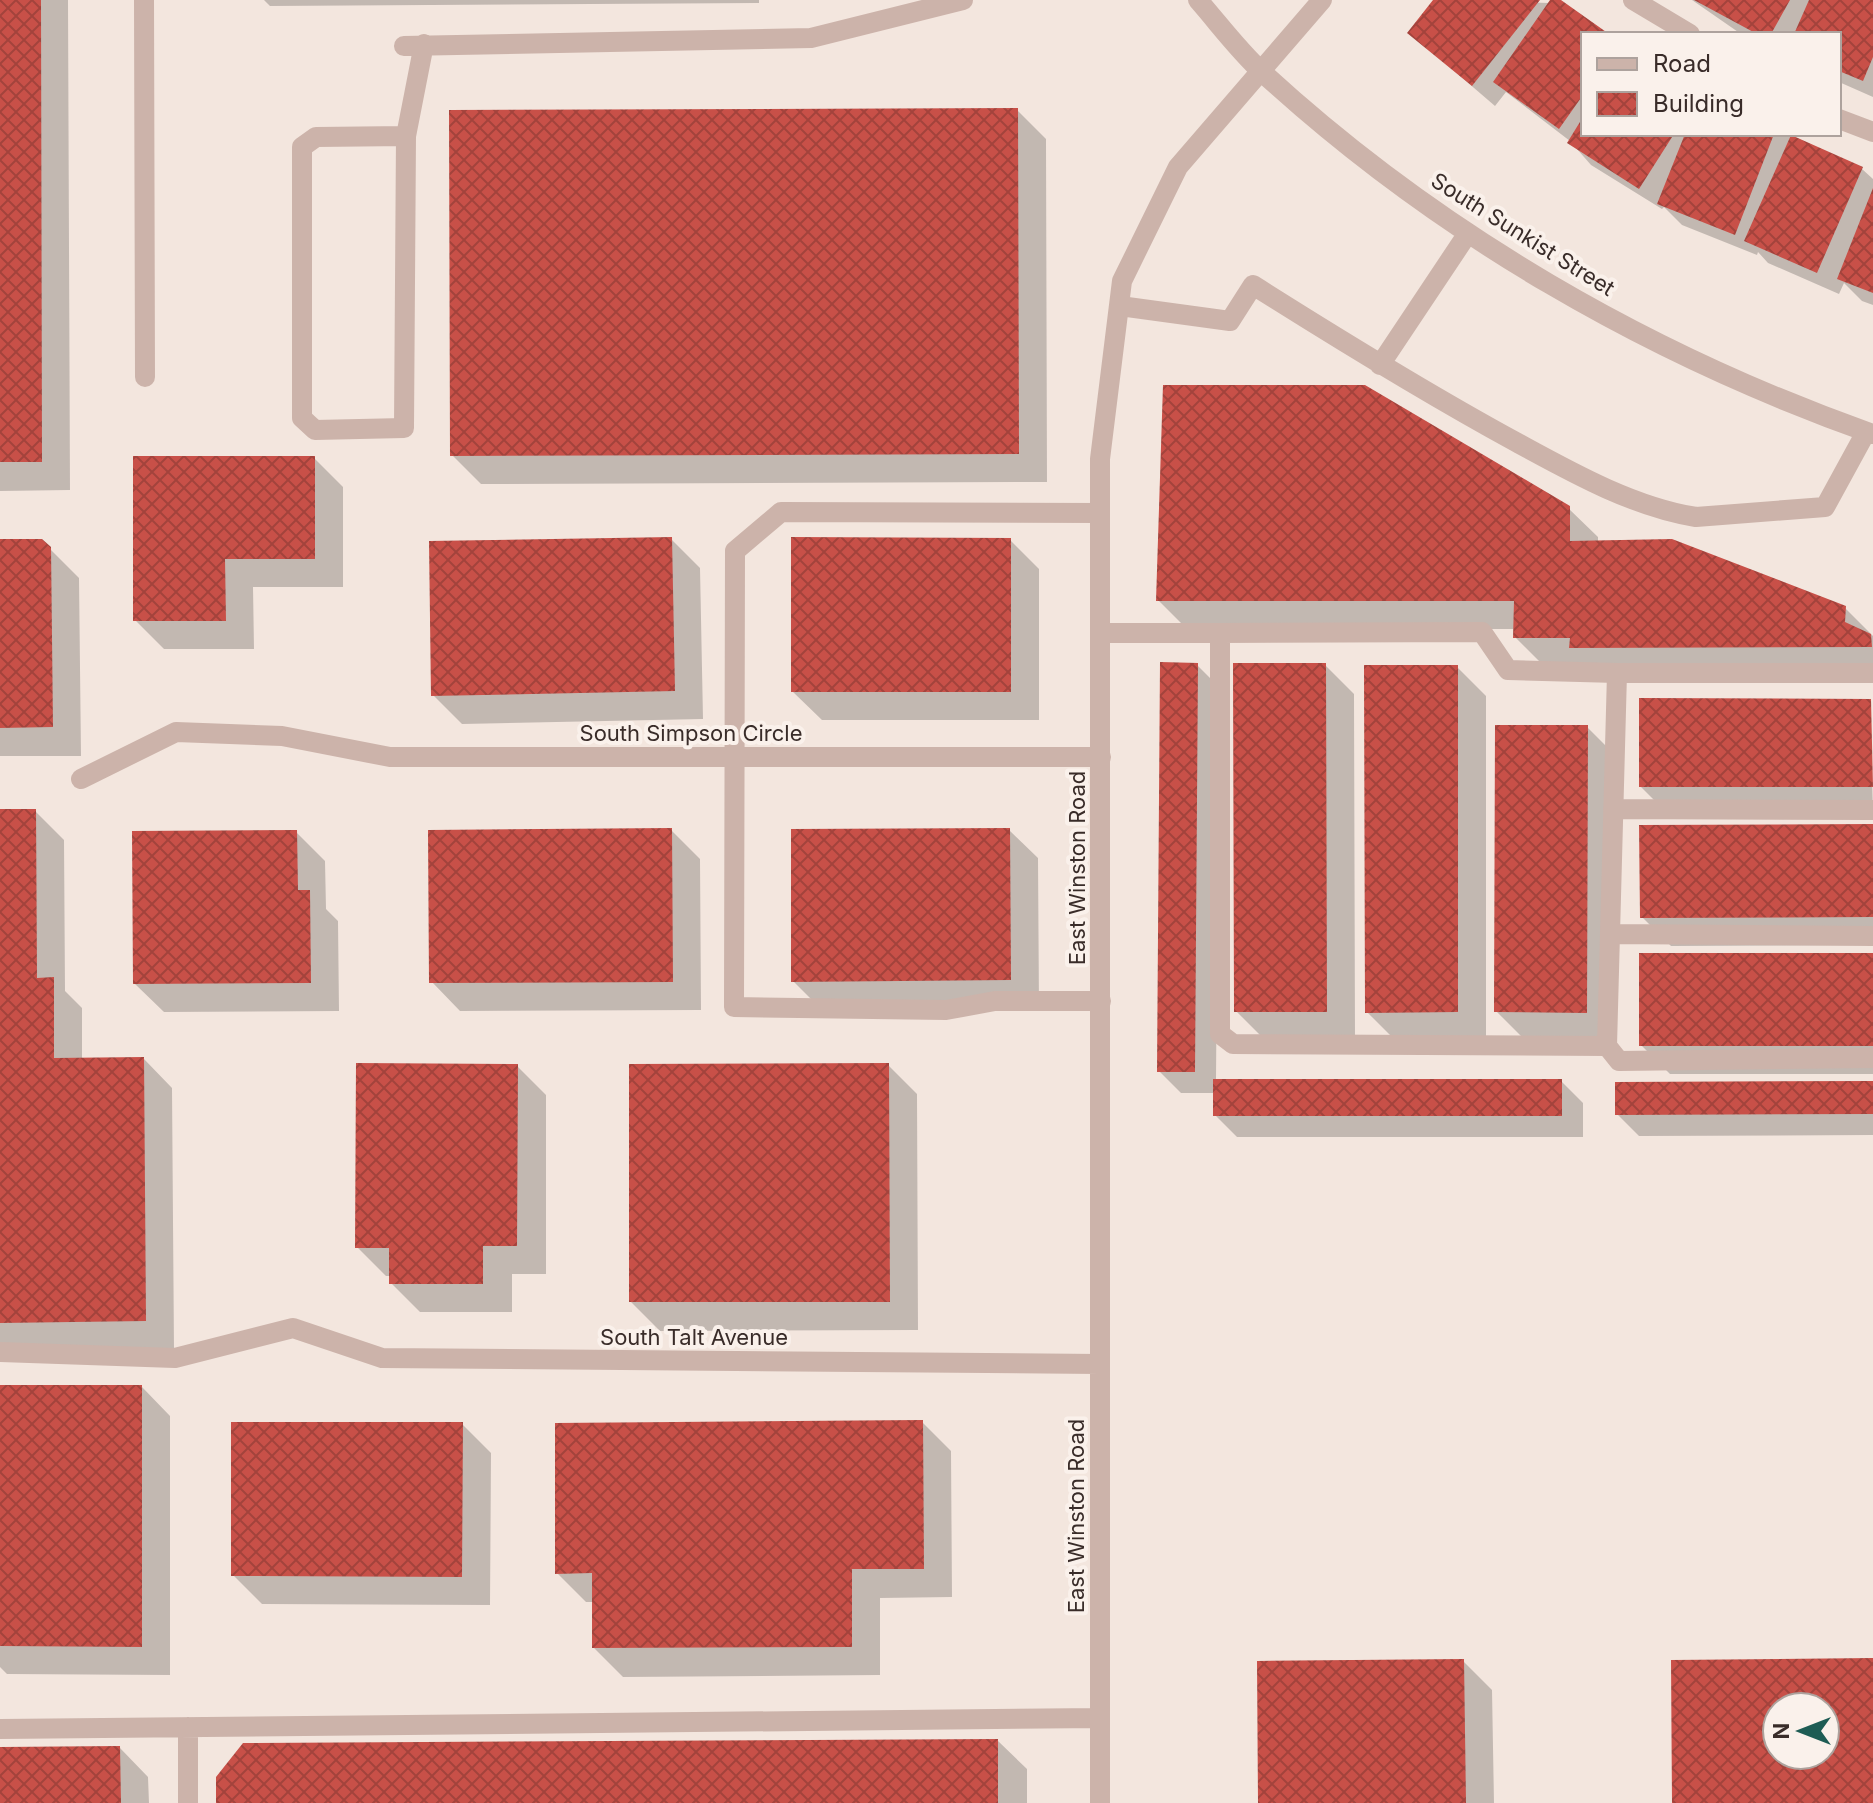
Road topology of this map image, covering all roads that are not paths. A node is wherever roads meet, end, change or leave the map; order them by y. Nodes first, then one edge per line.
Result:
1 (144, 0) edge
2 (963, 0) edge
3 (1198, 0) edge
4 (1322, 0) edge
5 (1633, 0) edge
6 (1687, 32) edge
7 (1260, 70) junction
8 (1841, 120) edge
9 (1873, 132) edge
10 (406, 136) junction
11 (1468, 233) junction
12 (1120, 306) junction
13 (1380, 365) junction
14 (145, 377) dead end
15 (1870, 433) edge
16 (1100, 513) junction
17 (1101, 633) junction
18 (1220, 633) junction
19 (1617, 673) junction
20 (1873, 673) edge
21 (733, 757) junction
22 (1101, 757) junction
23 (81, 779) dead end
24 (1613, 809) junction
25 (1873, 810) edge
26 (1610, 934) junction
27 (1873, 936) edge
28 (1101, 1001) junction
29 (1607, 1046) junction
30 (1873, 1058) edge
31 (0, 1352) edge
32 (1100, 1364) junction
33 (1100, 1718) junction
34 (188, 1727) junction
35 (0, 1729) edge
36 (188, 1803) edge
37 (1100, 1803) edge

1 - 14 street
2 - 10 street
3 - 7 street, South Sunkist Street
4 - 7 street, East Winston Road
5 - 6 street
7 - 11 street, South Sunkist Street
7 - 12 street, East Winston Road
8 - 9 street
10 - 10 street
11 - 13 street
11 - 15 street, South Sunkist Street
12 - 13 street
12 - 16 street, East Winston Road
13 - 15 street
16 - 17 street, East Winston Road
16 - 21 street
17 - 18 street
17 - 22 street, East Winston Road
18 - 19 street
18 - 29 street
19 - 20 street
19 - 24 street
21 - 22 street, South Simpson Circle
21 - 23 street, South Simpson Circle
21 - 28 street
22 - 28 street, East Winston Road
24 - 25 street
24 - 26 street
26 - 27 street
26 - 29 street
28 - 32 street, East Winston Road
29 - 30 street
31 - 32 street, South Talt Avenue
32 - 33 street, East Winston Road
33 - 34 street
33 - 37 street, East Winston Road
34 - 35 street
34 - 36 street

